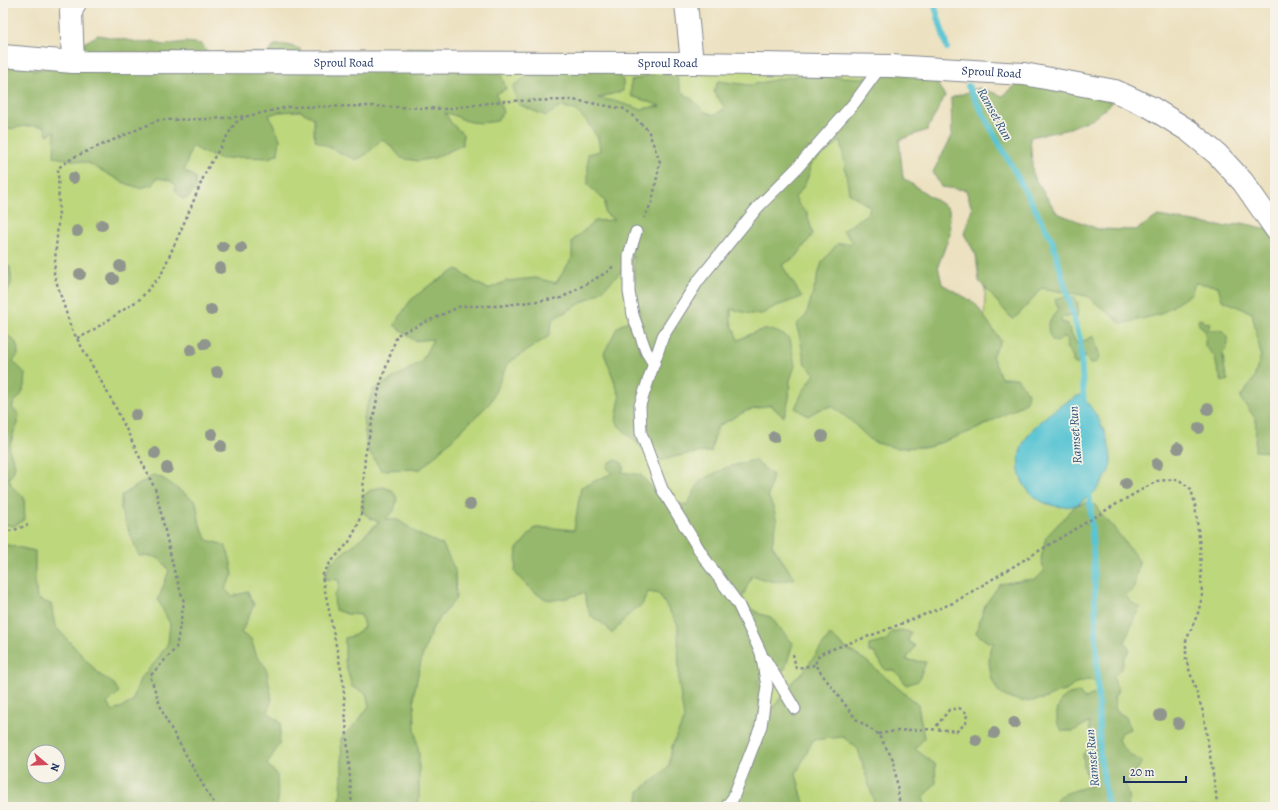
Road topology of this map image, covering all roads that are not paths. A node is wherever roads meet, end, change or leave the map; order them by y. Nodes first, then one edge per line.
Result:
1 (75, 3) edge
2 (686, 3) edge
3 (3, 56) edge
4 (73, 62) junction
5 (692, 63) junction
6 (881, 66) junction
7 (1275, 228) edge
8 (636, 232) road end
9 (654, 364) junction
10 (762, 653) junction
11 (796, 709) dead end
12 (726, 807) edge

1 - 4 main road
2 - 5 main road
3 - 4 main road, Sproul Road
4 - 5 main road, Sproul Road
5 - 6 main road, Sproul Road
6 - 7 main road, Sproul Road
6 - 9 lane
8 - 9 lane
9 - 10 lane
10 - 11 lane
10 - 12 lane

